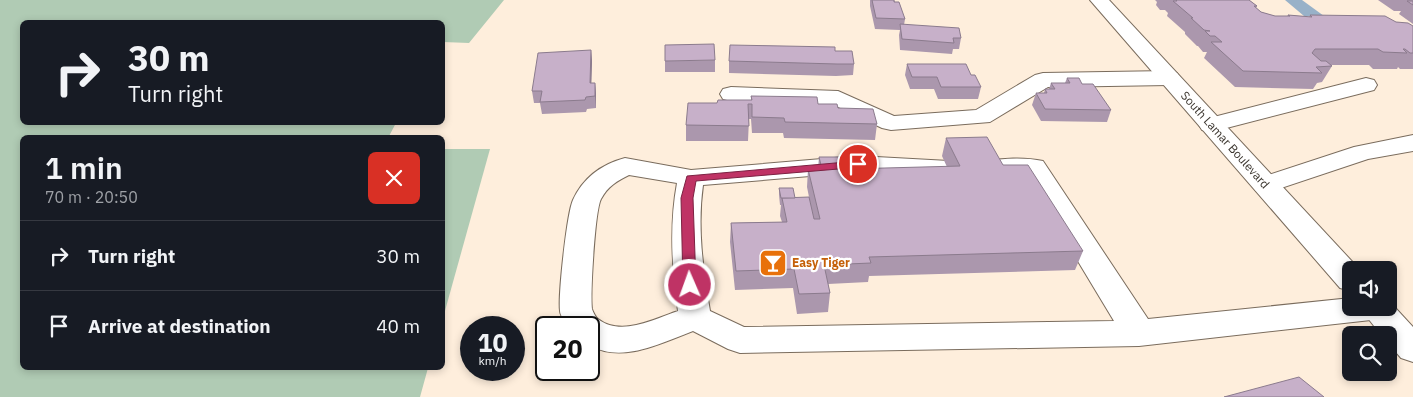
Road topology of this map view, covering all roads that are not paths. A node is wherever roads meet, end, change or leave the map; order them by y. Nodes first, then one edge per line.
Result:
1 (1099, 0) edge
2 (1170, 78) junction
3 (1366, 85) dead end
4 (731, 94) dead end
5 (1212, 125) junction
6 (1413, 143) edge
7 (990, 168) edge
8 (949, 169) edge
9 (691, 178) junction
10 (1266, 185) junction
11 (1342, 270) edge
12 (1342, 311) edge
13 (579, 316) edge
14 (1383, 316) edge
15 (694, 318) junction
16 (1139, 333) junction
17 (600, 336) edge
18 (1413, 349) edge

1 - 2 main road, South Lamar Boulevard
2 - 4 main road
2 - 5 main road, South Lamar Boulevard
3 - 5 main road
5 - 10 main road, South Lamar Boulevard
6 - 10 main road
7 - 16 main road
8 - 9 main road
9 - 13 main road
9 - 15 main road
10 - 11 main road, South Lamar Boulevard
12 - 16 main road
14 - 18 main road
15 - 16 main road
15 - 17 main road

